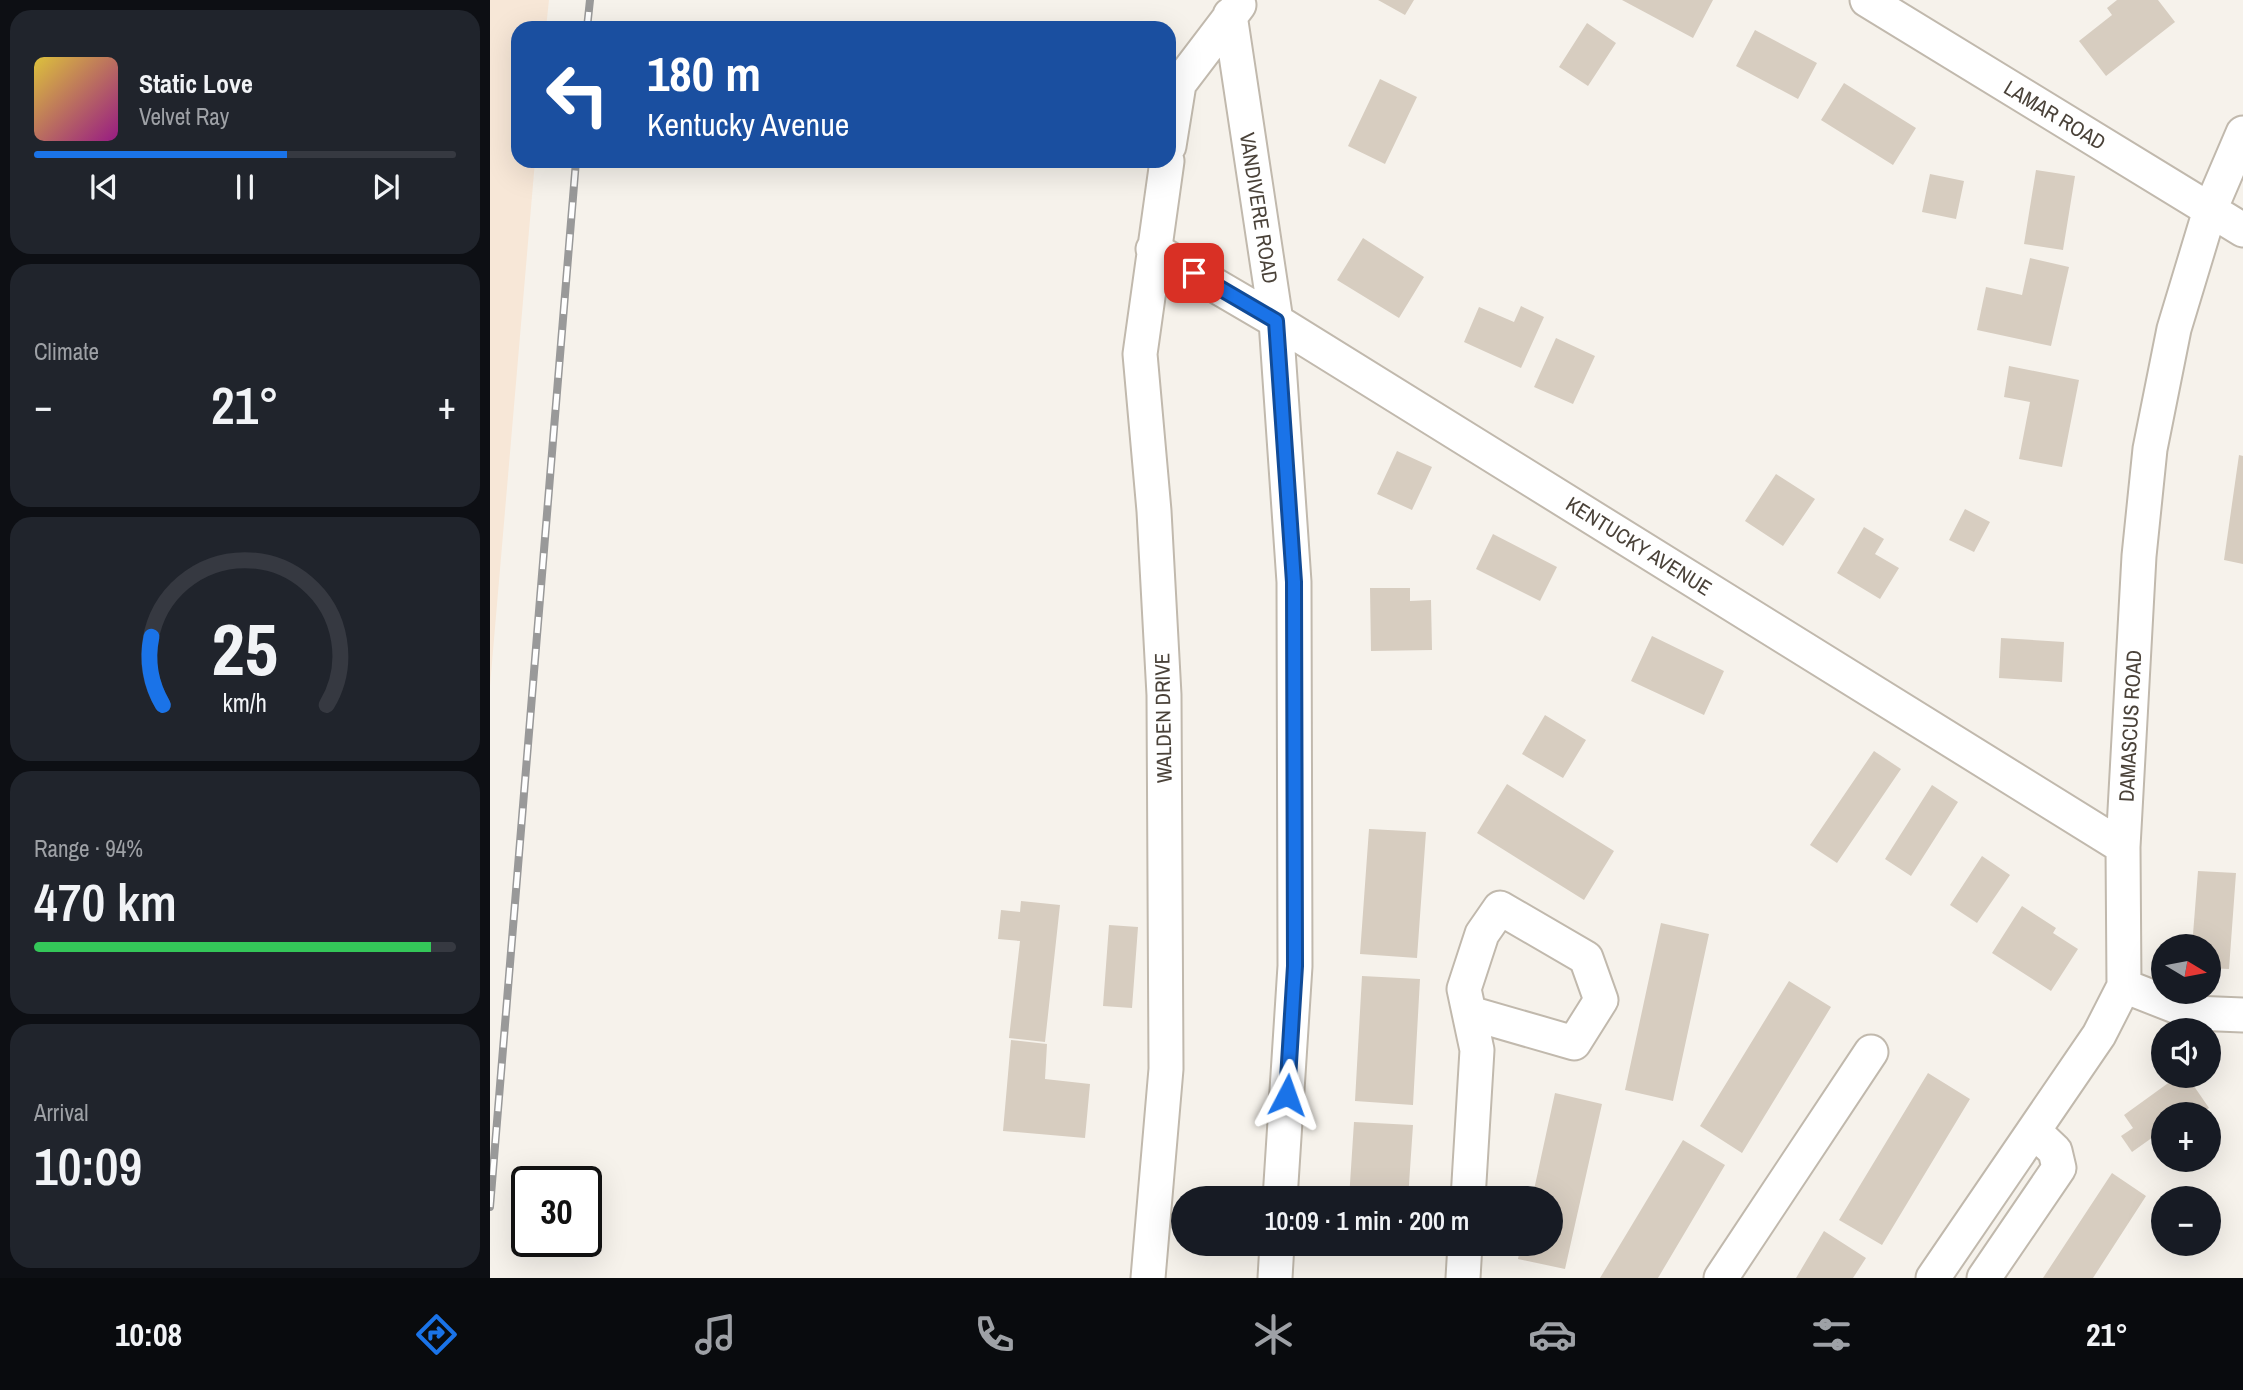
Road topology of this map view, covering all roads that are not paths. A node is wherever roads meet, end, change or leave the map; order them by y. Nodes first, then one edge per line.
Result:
1 (1867, 0) edge
2 (1237, 8) edge
3 (1176, 103) edge
4 (2243, 133) edge
5 (1166, 168) edge
6 (2210, 210) junction
7 (2243, 230) edge
8 (1153, 249) junction
9 (1276, 321) junction
10 (2123, 847) junction
11 (2124, 986) junction
12 (1469, 1013) dead end
13 (2243, 1015) edge
14 (1871, 1052) dead end
15 (2034, 1131) junction
16 (1281, 1186) edge
17 (1469, 1186) edge
18 (1276, 1256) edge
19 (1464, 1256) edge
20 (1148, 1278) edge
21 (1275, 1278) edge
22 (1463, 1278) edge
23 (1721, 1278) edge
24 (1933, 1278) edge
25 (1984, 1278) edge

1 - 6 street, LAMAR ROAD
2 - 3 street
2 - 9 street, VANDIVERE ROAD
4 - 6 street, DAMASCUS ROAD
5 - 8 street, WALDEN DRIVE
6 - 7 street, LAMAR ROAD
6 - 10 street, DAMASCUS ROAD
8 - 9 street, KENTUCKY AVENUE
8 - 20 street, WALDEN DRIVE
9 - 10 street, KENTUCKY AVENUE
9 - 16 street, VANDIVERE ROAD
10 - 11 street, DAMASCUS ROAD
11 - 13 street
11 - 15 street, DAMASCUS ROAD
12 - 17 street
14 - 23 street
15 - 24 street, DAMASCUS ROAD
15 - 25 street
18 - 21 street
19 - 22 street

